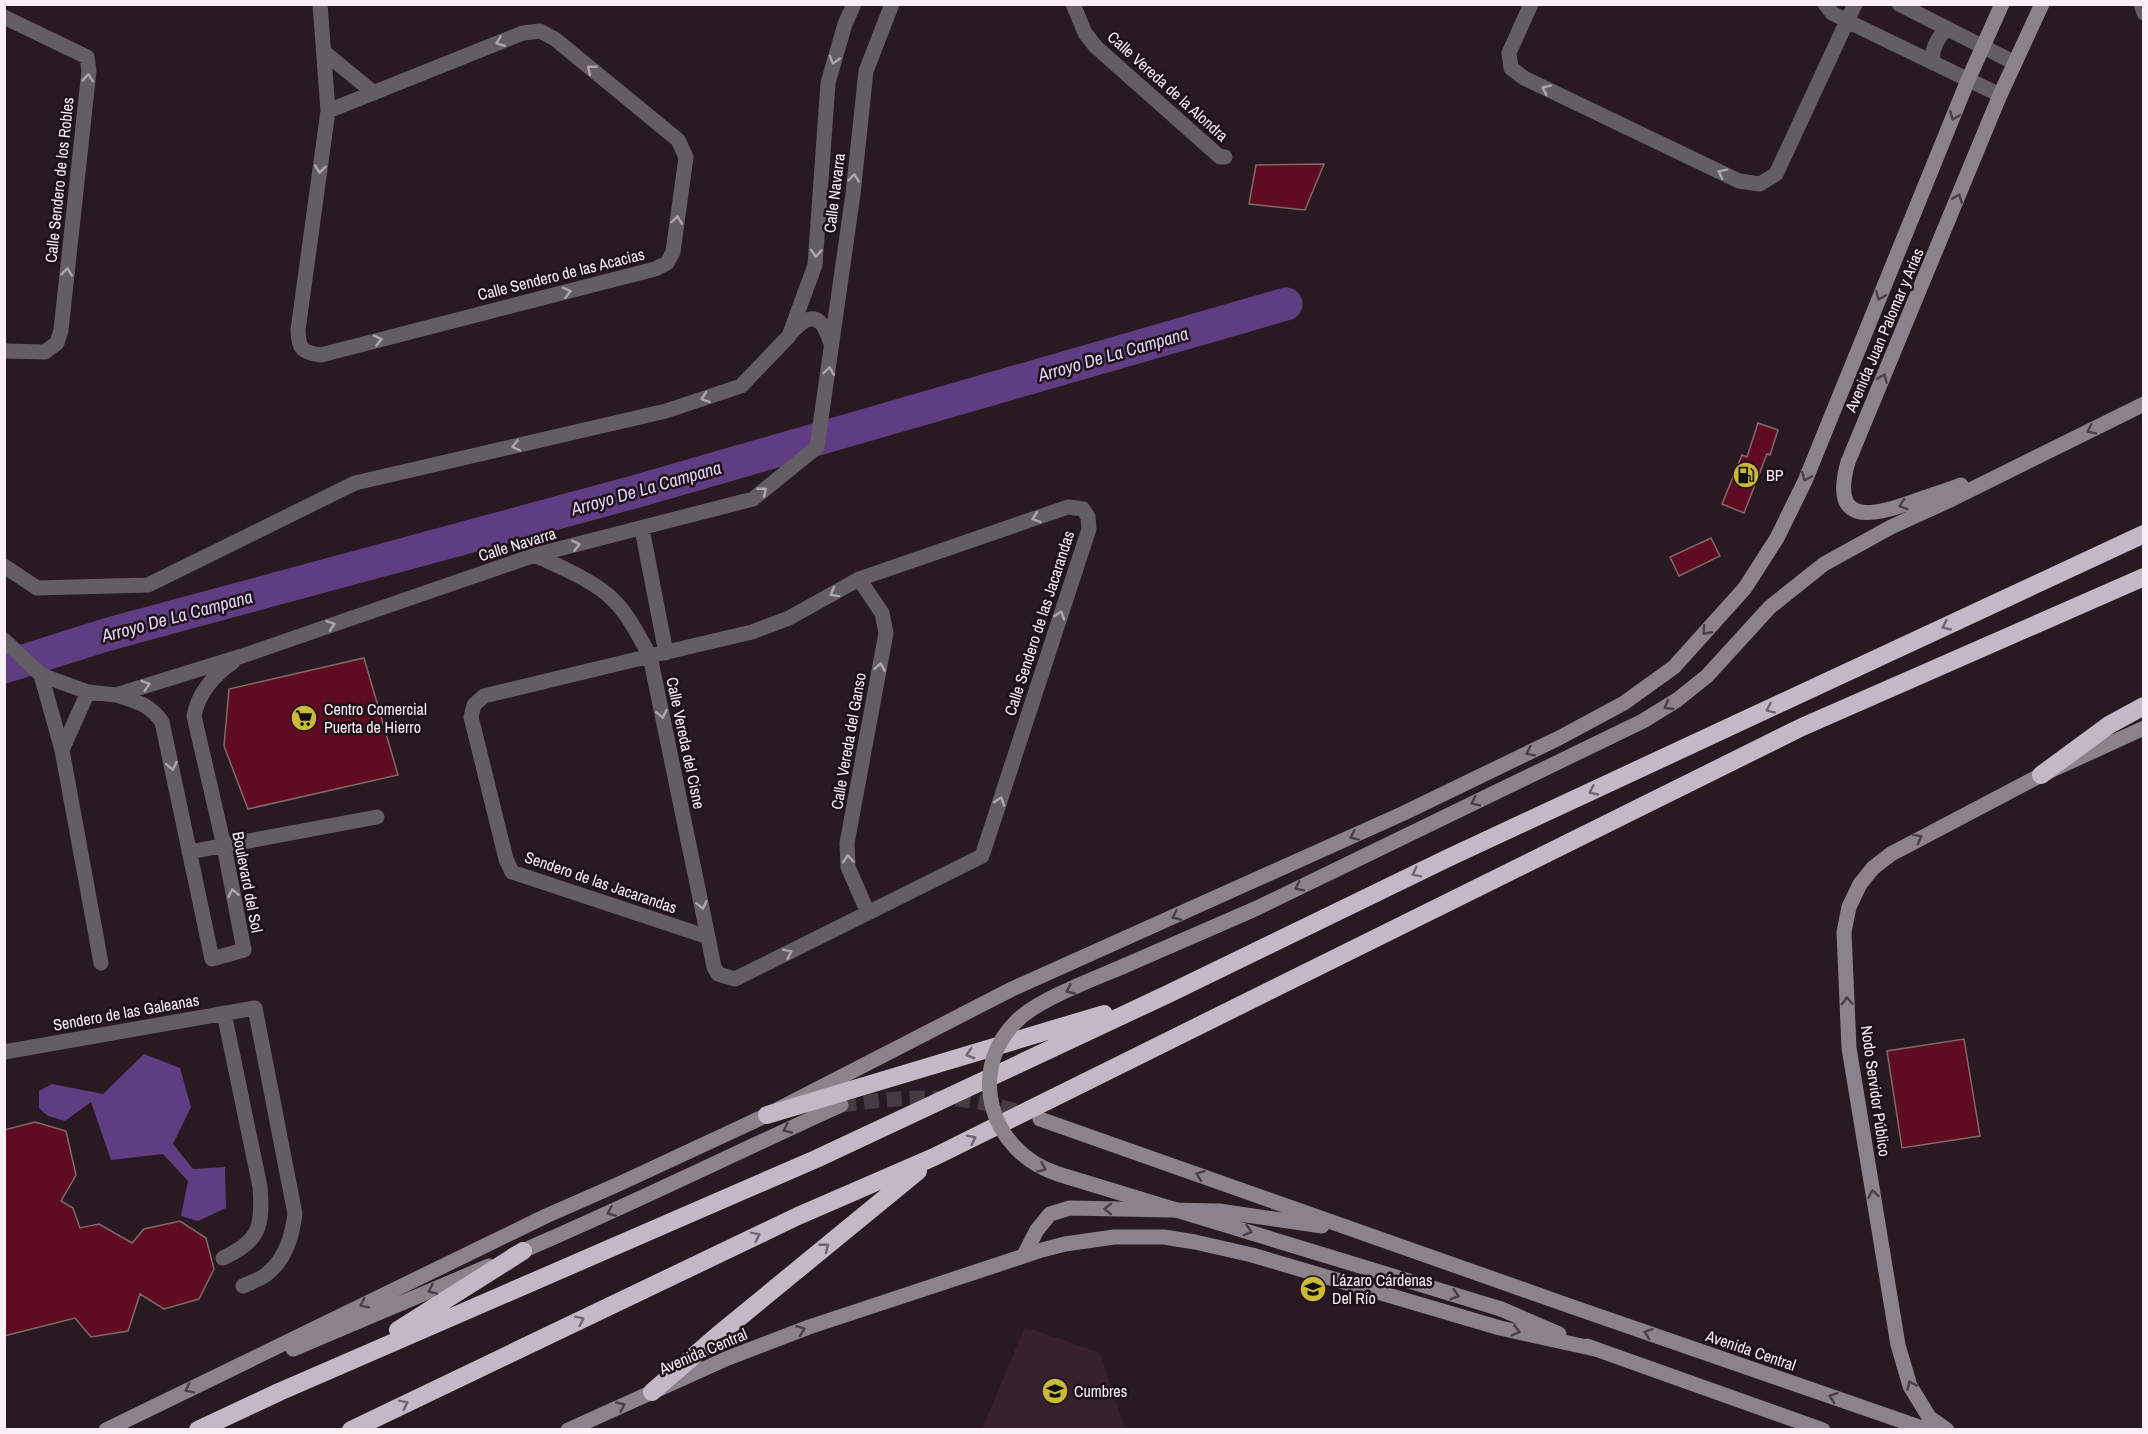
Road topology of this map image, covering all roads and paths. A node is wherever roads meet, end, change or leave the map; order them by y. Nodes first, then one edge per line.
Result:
1 (320, 4) edge
2 (854, 4) edge
3 (892, 4) edge
4 (1073, 4) edge
5 (1531, 4) edge
6 (1825, 4) edge
7 (1855, 4) edge
8 (1899, 4) edge
9 (2002, 4) edge
10 (2042, 4) edge
11 (2141, 4) edge
12 (2144, 13) edge
13 (4, 17) edge
14 (1846, 21) junction
15 (1947, 28) junction
16 (1983, 46) junction
17 (324, 52) junction
18 (1934, 63) junction
19 (2015, 63) junction
20 (1968, 80) junction
21 (374, 93) junction
22 (2000, 95) junction
23 (328, 111) junction
24 (1225, 156) dead end
25 (789, 336) junction
26 (832, 347) junction
27 (4, 351) edge
28 (2144, 404) edge
29 (2018, 466) junction
30 (642, 529) junction
31 (2144, 534) edge
32 (535, 555) junction
33 (4, 566) edge
34 (2144, 577) edge
35 (859, 579) junction
36 (4, 640) edge
37 (666, 653) junction
38 (242, 656) junction
39 (650, 657) junction
40 (37, 671) junction
41 (88, 692) junction
42 (116, 695) junction
43 (2144, 706) edge
44 (2144, 728) edge
45 (62, 750) junction
46 (2042, 775) junction
47 (377, 817) dead end
48 (224, 846) junction
49 (189, 852) junction
50 (868, 914) junction
51 (708, 937) junction
52 (101, 963) dead end
53 (735, 979) joint
54 (1166, 995) junction
55 (224, 1013) junction
56 (4, 1052) edge
57 (841, 1105) tunnel mouth
58 (767, 1115) junction
59 (1040, 1119) tunnel mouth
60 (934, 1157) junction
61 (1354, 1230) junction
62 (523, 1251) junction
63 (1024, 1255) junction
64 (223, 1258) dead end
65 (243, 1286) dead end
66 (1595, 1349) junction
67 (210, 1378) junction
68 (279, 1392) junction
69 (652, 1392) junction
70 (106, 1430) edge
71 (198, 1430) edge
72 (351, 1430) edge
73 (568, 1430) edge
74 (1823, 1430) edge
75 (1928, 1430) edge
76 (1947, 1430) edge

1 - 17 street, Calle Sendero de las Acacias
2 -> 25 street, Calle Navarra
26 -> 3 street, Calle Navarra
4 - 24 street, Calle Vereda de la Alondra
14 -> 5 street
6 - 14 street
7 - 14 street
8 - 15 street
9 - 16 main road, Avenida Juan Palomar y Arias
10 - 19 main road, Avenida Juan Palomar y Arias
11 - 12 street
27 -> 13 street, Calle Sendero de los Robles
14 - 18 street
15 - 16 street
15 - 18 street
16 - 19 street
16 - 20 main road, Avenida Juan Palomar y Arias
17 - 21 street
17 - 23 street, Calle Sendero de las Acacias
18 - 20 street
19 - 22 main road, Avenida Juan Palomar y Arias
20 - 22 street
20 -> 58 main road, Avenida Juan Palomar y Arias
21 - 23 street, Calle Sendero de las Acacias
23 -> 21 street, Calle Sendero de las Acacias
29 -> 22 main road, Avenida Juan Palomar y Arias
25 - 26 street
25 -> 33 street, Calle Navarra
30 -> 26 street, Calle Navarra
28 -> 29 main road
29 -> 66 main road, bridge
32 -> 30 street, Calle Navarra
30 - 37 street
31 -> 54 highway
38 -> 32 street, Calle Navarra
32 - 39 street, Calle Vereda del Cisne
60 -> 34 highway
35 -> 37 street, Calle Sendero de las Jacarandas
50 -> 35 street, Calle Vereda del Ganso
50 -> 35 street, Calle Sendero de las Jacarandas
36 - 40 street, Calle Navarra
37 - 39 street, Calle Sendero de las Jacarandas
42 -> 38 street, Calle Navarra
38 - 48 street, Boulevard del Sol
39 -> 51 street, Calle Vereda del Cisne
39 - 51 street, Sendero de las Jacarandas
40 - 41 street, Calle Navarra
40 - 45 street
41 - 42 street, Calle Navarra
41 - 45 street
42 -> 49 street, Boulevard del Sol
43 - 46 highway
44 - 46 main road, Nodo Servidor Público
45 - 52 street
76 -> 46 main road, Nodo Servidor Público
47 - 48 street
48 - 49 street
49 -> 48 street, Boulevard del Sol
53 -> 50 street, Calle Sendero de las Jacarandas
51 - 53 street, Calle Vereda del Cisne
54 -> 58 highway
54 - 68 highway
55 - 56 street, Sendero de las Galeanas
55 - 64 street
55 - 65 street, Sendero de las Galeanas
57 -> 62 main road
58 -> 67 main road, Avenida Juan Palomar y Arias
61 -> 59 main road
69 -> 60 highway
72 -> 60 highway
61 -> 63 main road
75 -> 61 main road, Avenida Central
62 -> 67 main road
62 - 68 highway
63 -> 66 main road, Avenida Central
69 -> 63 main road, Avenida Central
66 - 74 main road
67 -> 70 main road
68 - 71 highway
73 -> 69 main road, Avenida Central

